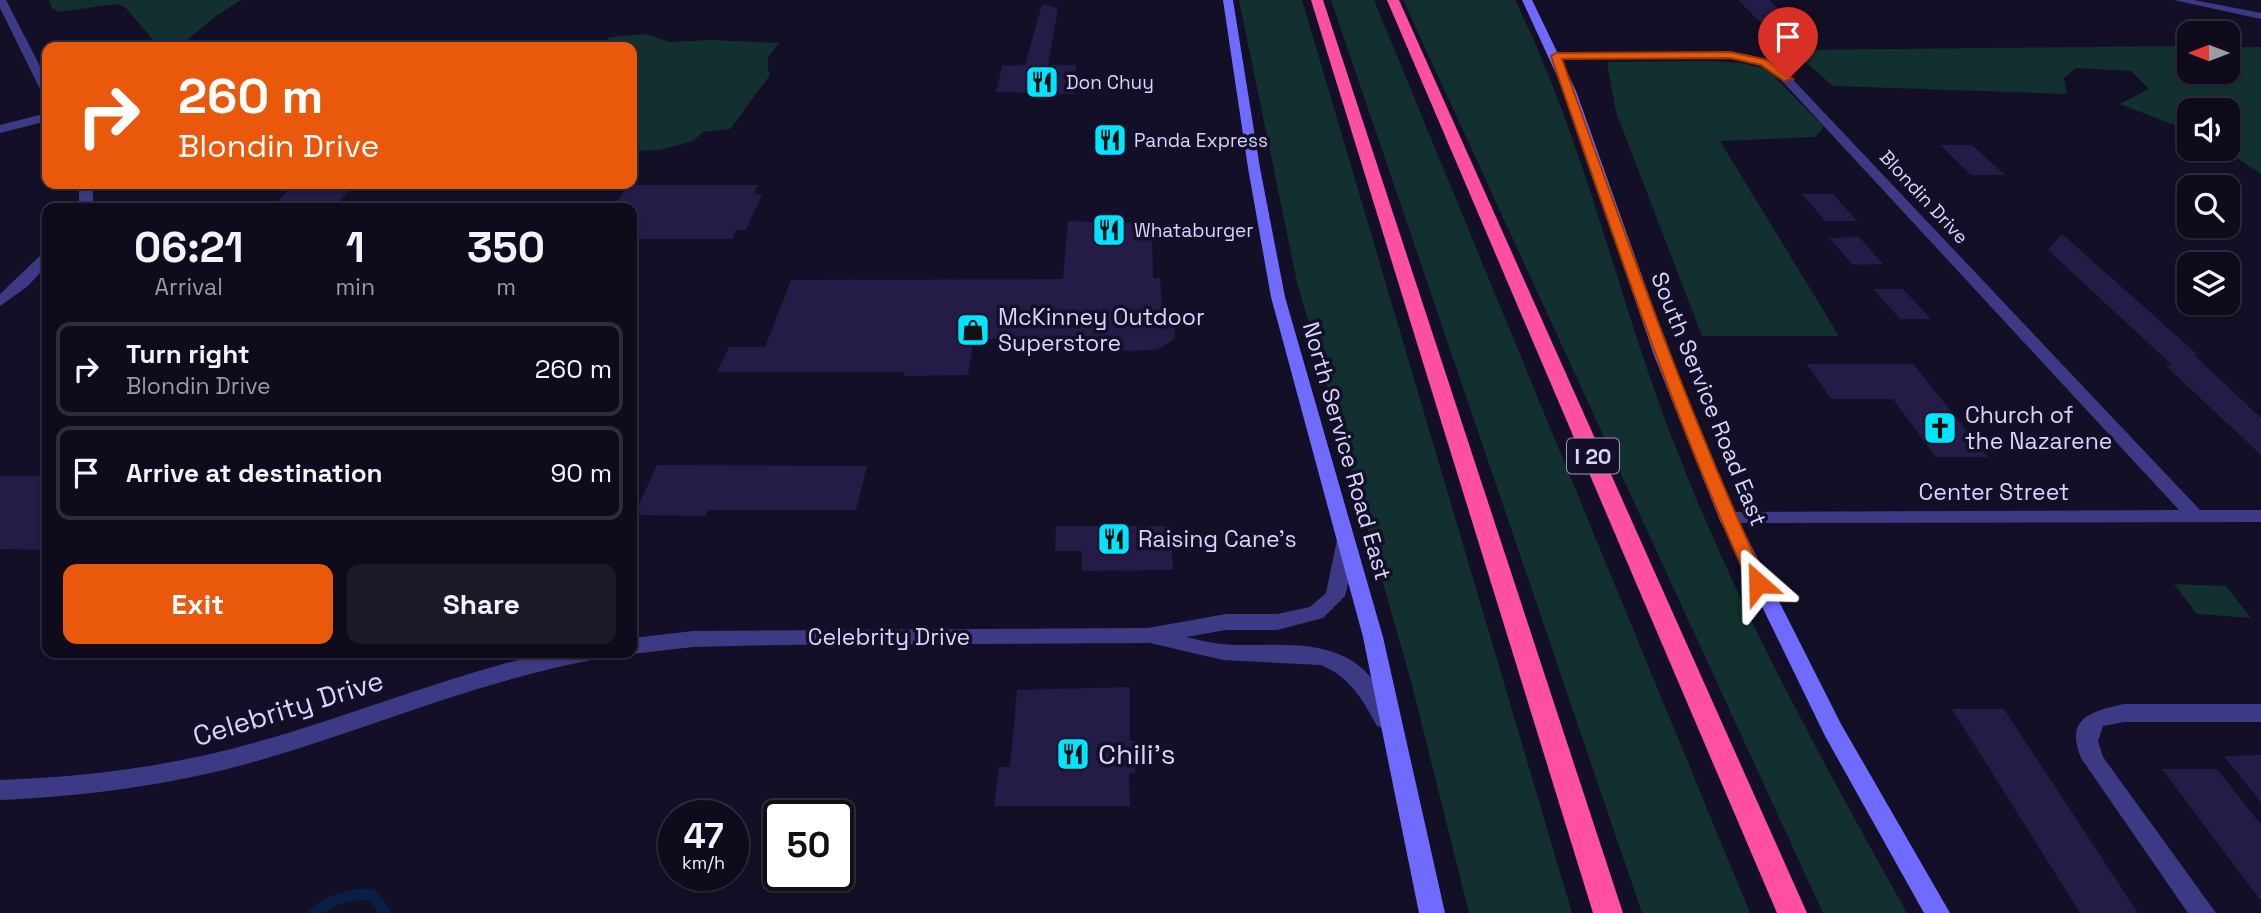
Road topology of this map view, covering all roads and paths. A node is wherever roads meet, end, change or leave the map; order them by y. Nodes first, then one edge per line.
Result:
1 (1, 0) edge
2 (1228, 0) edge
3 (1317, 0) edge
4 (1393, 0) edge
5 (1527, 0) edge
6 (2179, 0) edge
7 (2261, 16) edge
8 (1556, 56) junction
9 (42, 81) edge
10 (42, 118) edge
11 (0, 129) edge
12 (42, 262) edge
13 (0, 302) edge
14 (2195, 516) junction
15 (2261, 516) edge
16 (1728, 518) junction
17 (1345, 535) junction
18 (1147, 636) junction
19 (637, 645) edge
20 (565, 658) edge
21 (2261, 713) edge
22 (1396, 743) junction
23 (0, 790) edge
24 (1432, 913) edge
25 (1608, 913) edge
26 (1792, 913) edge
27 (1937, 913) edge
28 (2203, 913) edge

1 - 9 street
2 - 17 main road, North Service Road East
3 - 25 highway
4 - 26 highway, I 20
5 - 8 main road, South Service Road East
6 - 7 street
8 - 14 street, Blondin Drive
8 - 16 main road, South Service Road East
10 - 11 street
12 - 13 street
14 - 15 street, Center Street
14 - 16 street, Center Street
16 - 27 main road, South Service Road East
17 - 18 street
17 - 22 main road, North Service Road East
18 - 19 street, Celebrity Drive
18 - 22 street
20 - 23 street, Celebrity Drive
21 - 28 street
22 - 24 main road, North Service Road East

